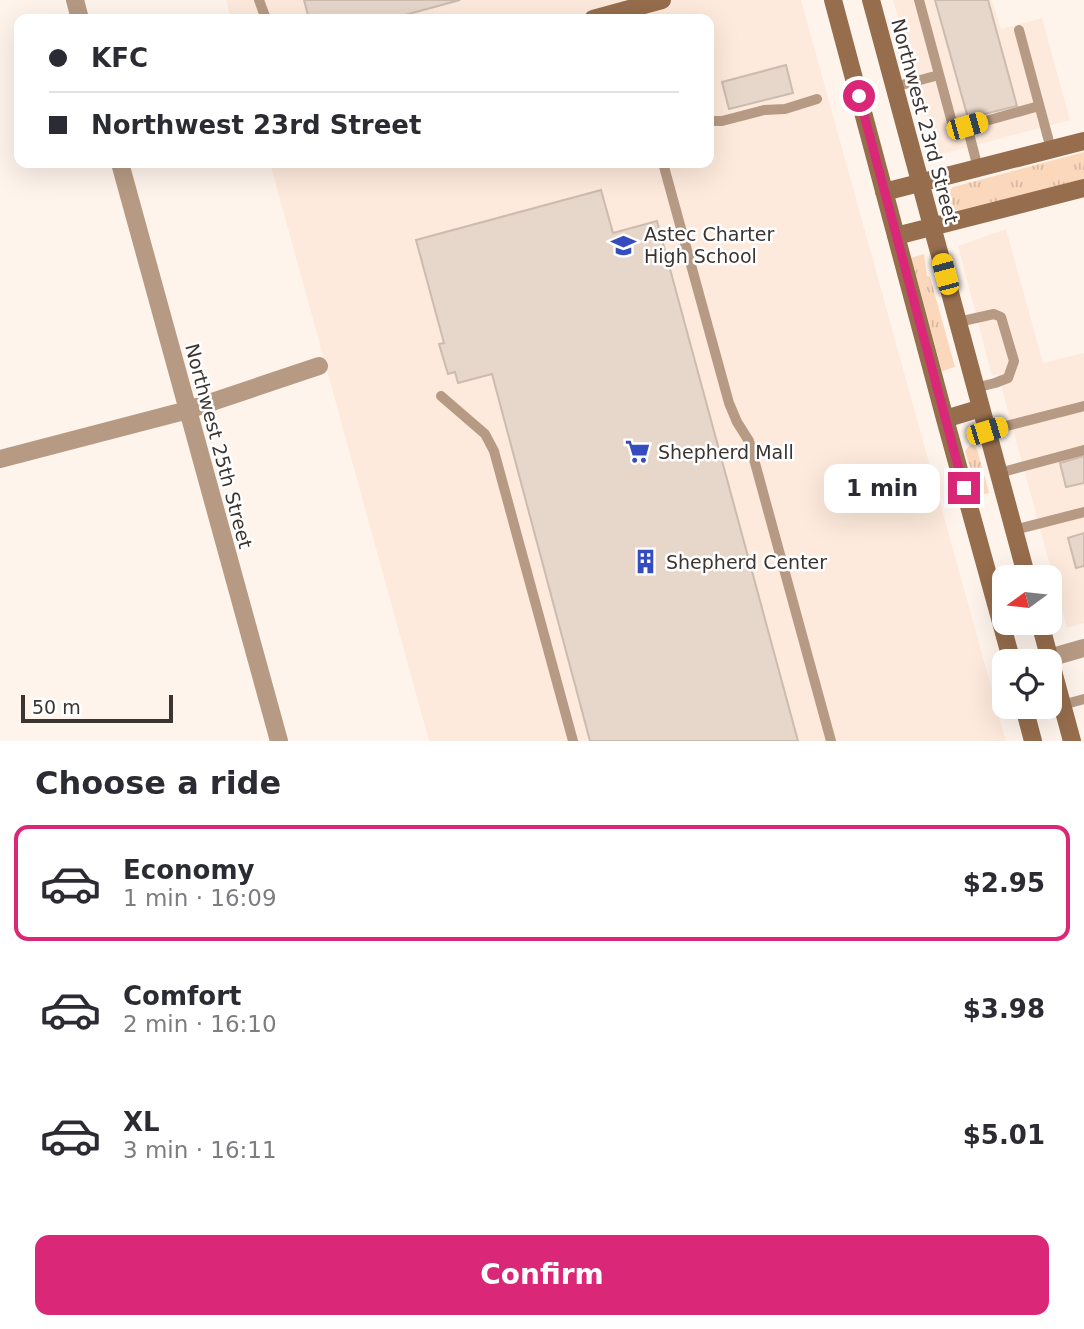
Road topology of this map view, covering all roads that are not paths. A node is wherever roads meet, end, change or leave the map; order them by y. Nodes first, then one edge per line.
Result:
1 (663, 0) edge
2 (833, 0) edge
3 (871, 0) edge
4 (919, 0) edge
5 (626, 14) edge
6 (1019, 30) dead end
7 (939, 75) junction
8 (894, 87) junction
9 (817, 100) dead end
10 (1040, 106) junction
11 (714, 121) edge
12 (967, 126) junction
13 (1084, 141) edge
14 (1052, 149) junction
15 (121, 168) edge
16 (664, 168) edge
17 (978, 168) junction
18 (920, 183) junction
19 (1084, 188) edge
20 (884, 192) junction
21 (932, 227) junction
22 (896, 236) junction
23 (958, 322) junction
24 (319, 366) dead end
25 (975, 388) junction
26 (441, 396) dead end
27 (1084, 406) edge
28 (981, 408) junction
29 (188, 410) junction
30 (945, 419) junction
31 (987, 431) junction
32 (1084, 450) edge
33 (0, 459) edge
34 (999, 473) junction
35 (1084, 512) edge
36 (1014, 530) junction
37 (1023, 565) edge
38 (1084, 648) edge
39 (1008, 649) edge
40 (1062, 654) edge
41 (1084, 699) edge
42 (1062, 705) joint
43 (1027, 719) edge
44 (279, 741) edge
45 (573, 741) edge
46 (831, 741) edge
47 (1033, 741) edge
48 (1072, 741) edge

1 - 5 main road
2 - 20 main road
3 - 8 main road, Northwest 23rd Street
4 - 7 lane
6 - 10 lane
7 - 8 lane
7 - 12 lane
8 - 18 main road, Northwest 23rd Street
9 - 11 lane
10 - 12 lane
10 - 14 lane
12 - 17 lane
13 - 14 main road
14 - 17 main road
15 - 29 street, Northwest 25th Street
16 - 46 lane
17 - 18 main road
18 - 20 main road
18 - 21 main road, Northwest 23rd Street
19 - 21 main road
20 - 22 main road
21 - 22 main road
21 - 23 main road, Northwest 23rd Street
22 - 30 main road
23 - 25 main road, Northwest 23rd Street
23 - 25 lane
24 - 29 street
25 - 28 main road, Northwest 23rd Street
26 - 45 lane
27 - 31 lane
28 - 30 main road
28 - 31 main road, Northwest 23rd Street
29 - 33 street
29 - 44 street, Northwest 25th Street
30 - 39 main road
31 - 34 main road, Northwest 23rd Street
32 - 34 lane
34 - 36 main road, Northwest 23rd Street
35 - 36 lane
36 - 37 main road, Northwest 23rd Street
38 - 40 street
41 - 42 lane
42 - 48 main road
43 - 47 main road

